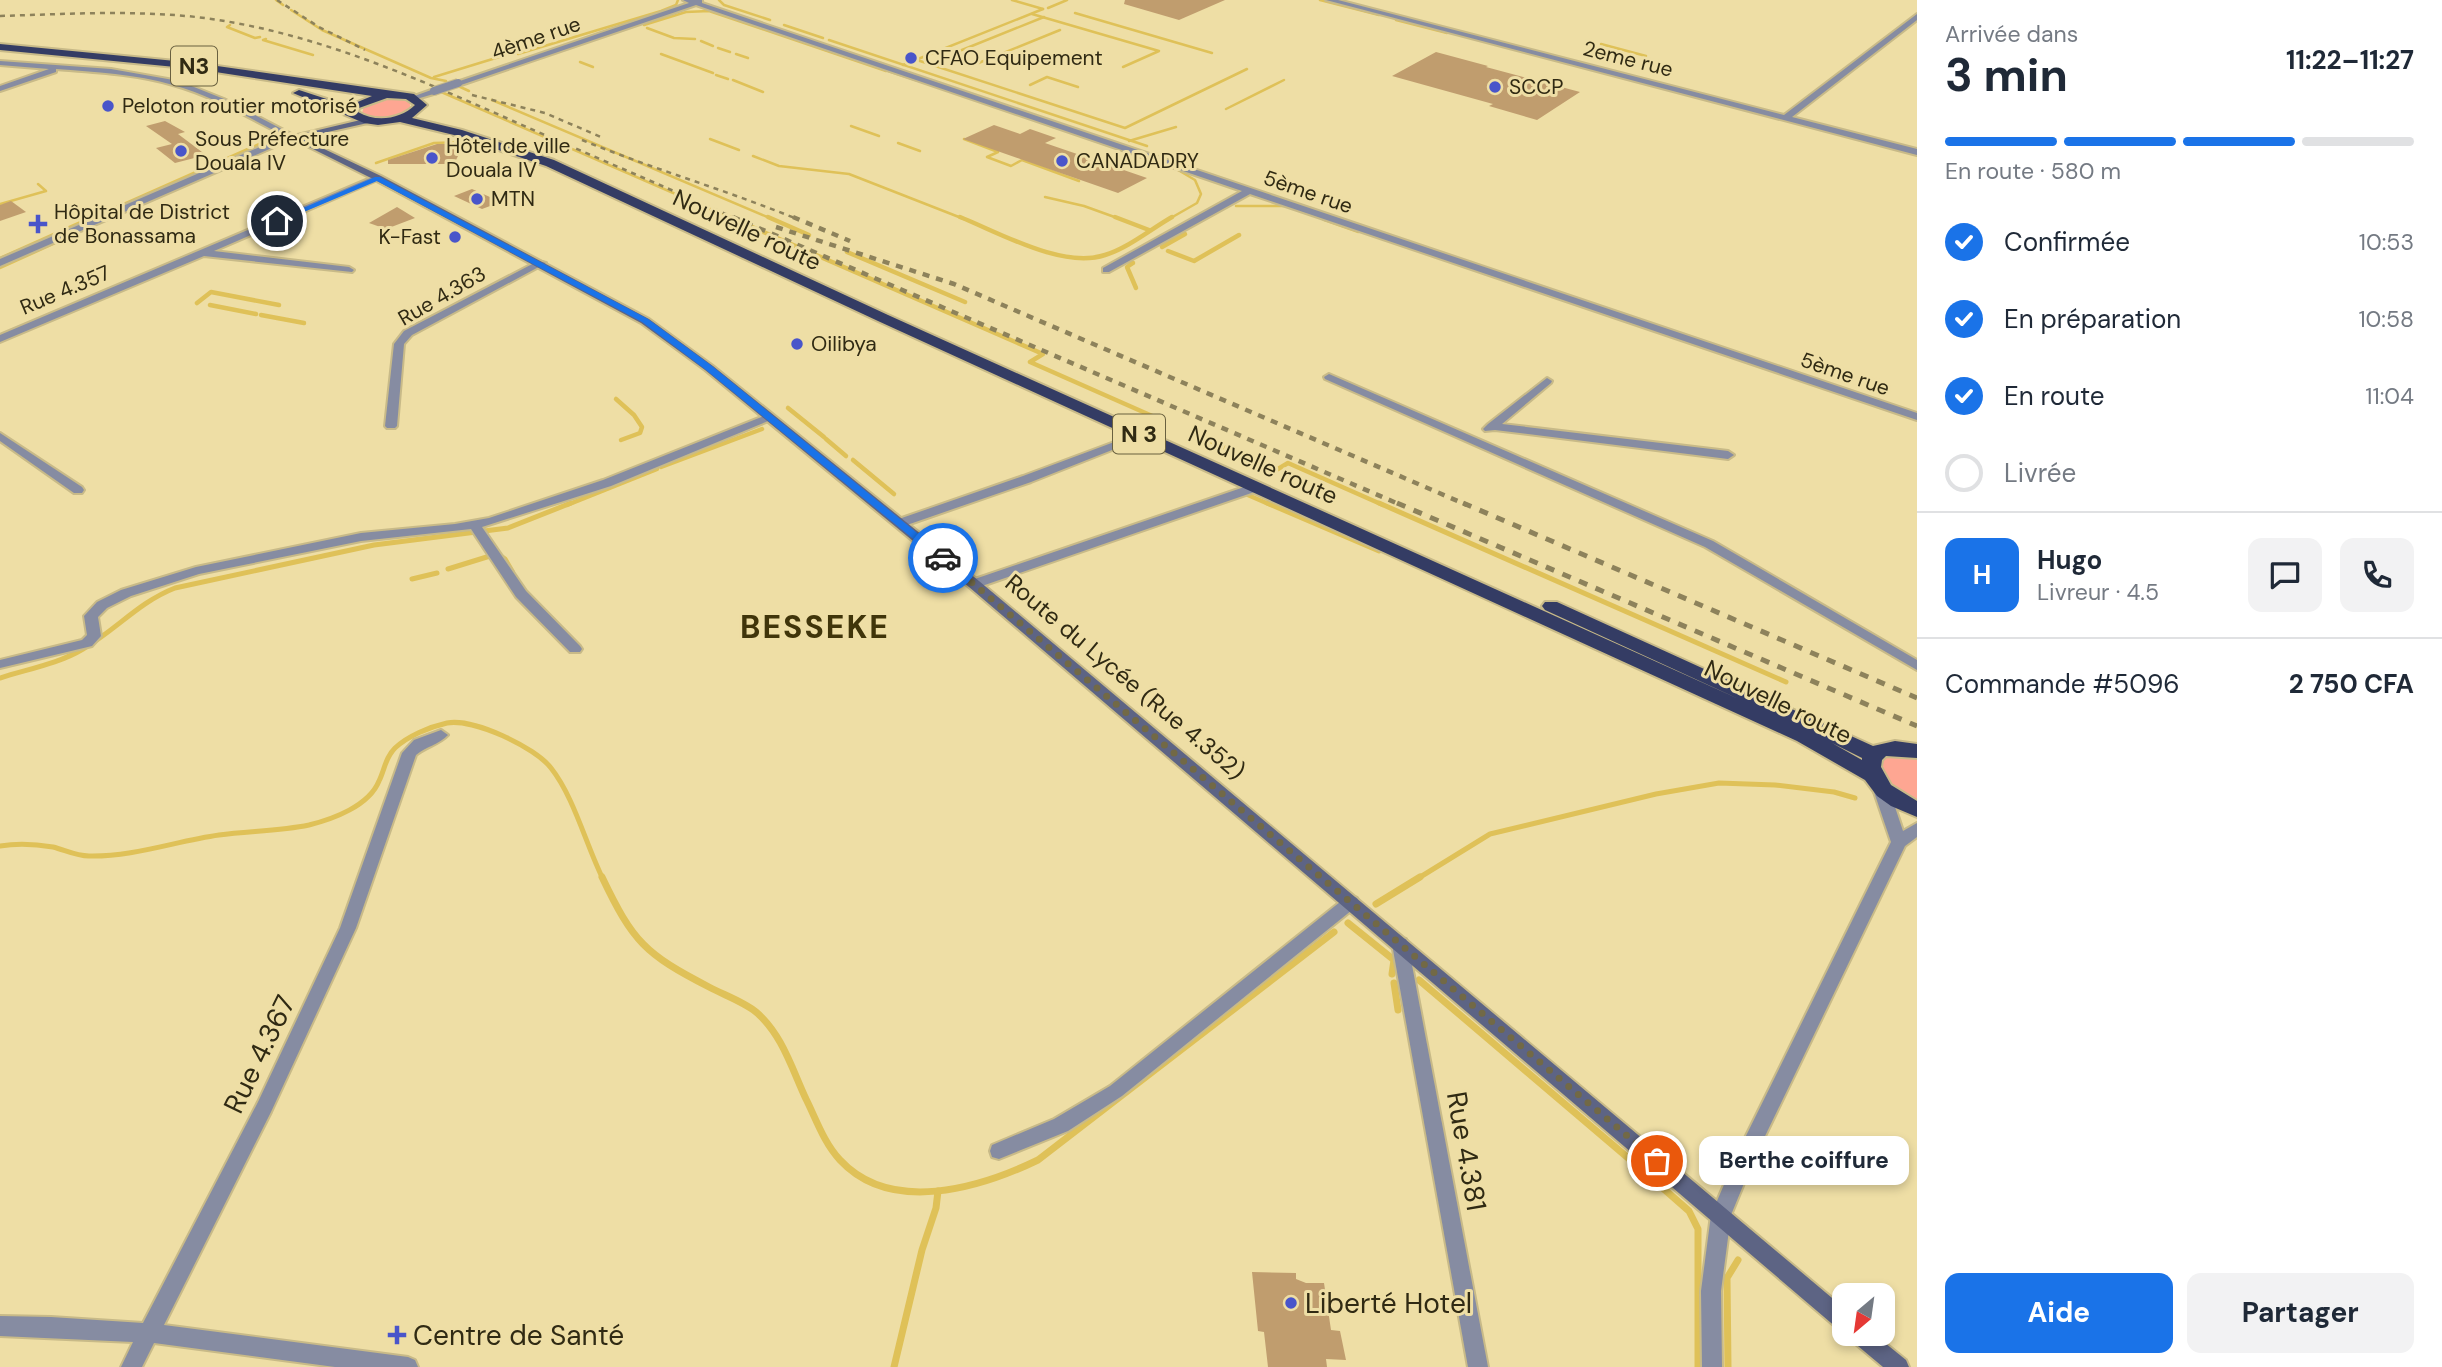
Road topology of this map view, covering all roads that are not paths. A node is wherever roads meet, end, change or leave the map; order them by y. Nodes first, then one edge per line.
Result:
1 (1329, 0) edge
2 (696, 1) edge
3 (1917, 16) edge
4 (0, 47) edge
5 (0, 55) edge
6 (0, 63) edge
7 (58, 68) junction
8 (0, 89) edge
9 (386, 95) junction
10 (416, 103) junction
11 (352, 112) junction
12 (398, 118) junction
13 (1786, 118) junction
14 (369, 120) junction
15 (314, 131) junction
16 (293, 137) junction
17 (1917, 152) edge
18 (377, 178) junction
19 (1249, 191) junction
20 (202, 253) junction
21 (0, 263) edge
22 (541, 263) junction
23 (349, 270) dead end
24 (1106, 270) dead end
25 (0, 339) edge
26 (1329, 377) dead end
27 (1547, 381) dead end
28 (1098, 409) junction
29 (769, 417) junction
30 (1917, 417) edge
31 (391, 426) dead end
32 (1492, 426) junction
33 (1141, 435) junction
34 (0, 436) edge
35 (1474, 441) junction
36 (1728, 455) dead end
37 (1256, 487) junction
38 (78, 490) dead end
39 (900, 523) junction
40 (475, 526) junction
41 (974, 584) junction
42 (575, 649) dead end
43 (0, 664) edge
44 (1917, 666) edge
45 (441, 735) dead end
46 (1915, 749) edge
47 (1875, 773) junction
48 (1917, 809) edge
49 (1917, 829) edge
50 (1899, 842) junction
51 (1350, 902) junction
52 (1400, 944) junction
53 (999, 1151) dead end
54 (1721, 1215) junction
55 (1832, 1311) edge
56 (0, 1326) edge
57 (147, 1332) junction
58 (1874, 1346) edge
59 (131, 1367) edge
60 (408, 1367) edge
61 (1478, 1367) edge
62 (1712, 1367) edge
63 (1899, 1367) edge

1 - 13 street, 2eme rue
2 - 10 street, 4ème rue, bridge
2 - 19 street, 5ème rue
3 - 13 street
4 - 9 highway, N3
5 - 11 highway
6 - 7 street, Route du Lycée (Rue 4.352)
7 - 8 street
7 - 16 street, Route du Lycée (Rue 4.352)
9 - 10 highway, N3
9 - 11 highway, N3
10 - 12 highway
10 - 28 highway, Nouvelle route / N3
11 - 14 highway
11 - 15 main road
12 - 14 highway
12 - 28 highway, Nouvelle route / N 3
13 - 17 street, 2eme rue
14 - 15 main road
15 - 16 main road
16 - 18 main road, Route du Lycée (Rue 4.352)
16 - 21 street
18 - 20 street, Rue 4.357
18 - 22 main road, Route du Lycée (Rue 4.352)
19 - 24 street
19 - 30 street, 5ème rue
20 - 23 street
20 - 25 street, Rue 4.357
22 - 29 main road, Route du Lycée (Rue 4.352)
22 - 31 street, Rue 4.363
26 - 35 street
27 - 32 street
28 - 33 highway, Nouvelle route / N 3
28 - 47 highway, Nouvelle route / N3
29 - 39 main road, Route du Lycée (Rue 4.352)
29 - 40 street
32 - 35 street
32 - 36 street
33 - 37 highway, Nouvelle route / N 3
33 - 39 street
34 - 38 street
35 - 44 street
37 - 41 street
37 - 47 highway, Nouvelle route / N 3
39 - 41 main road, Route du Lycée (Rue 4.352)
40 - 42 street
40 - 43 street
41 - 51 main road, Route du Lycée (Rue 4.352)
45 - 57 street, Rue 4.367
46 - 47 highway
47 - 48 highway
47 - 50 street
49 - 50 street
50 - 54 street
51 - 52 main road, Route du Lycée (Rue 4.352)
51 - 53 street
52 - 54 main road, Route du Lycée (Rue 4.352)
52 - 61 street, Rue 4.381
54 - 55 main road, Route du Lycée (Rue 4.352)
54 - 62 street
56 - 57 street
57 - 59 street, Rue 4.367
57 - 60 street
58 - 63 main road

